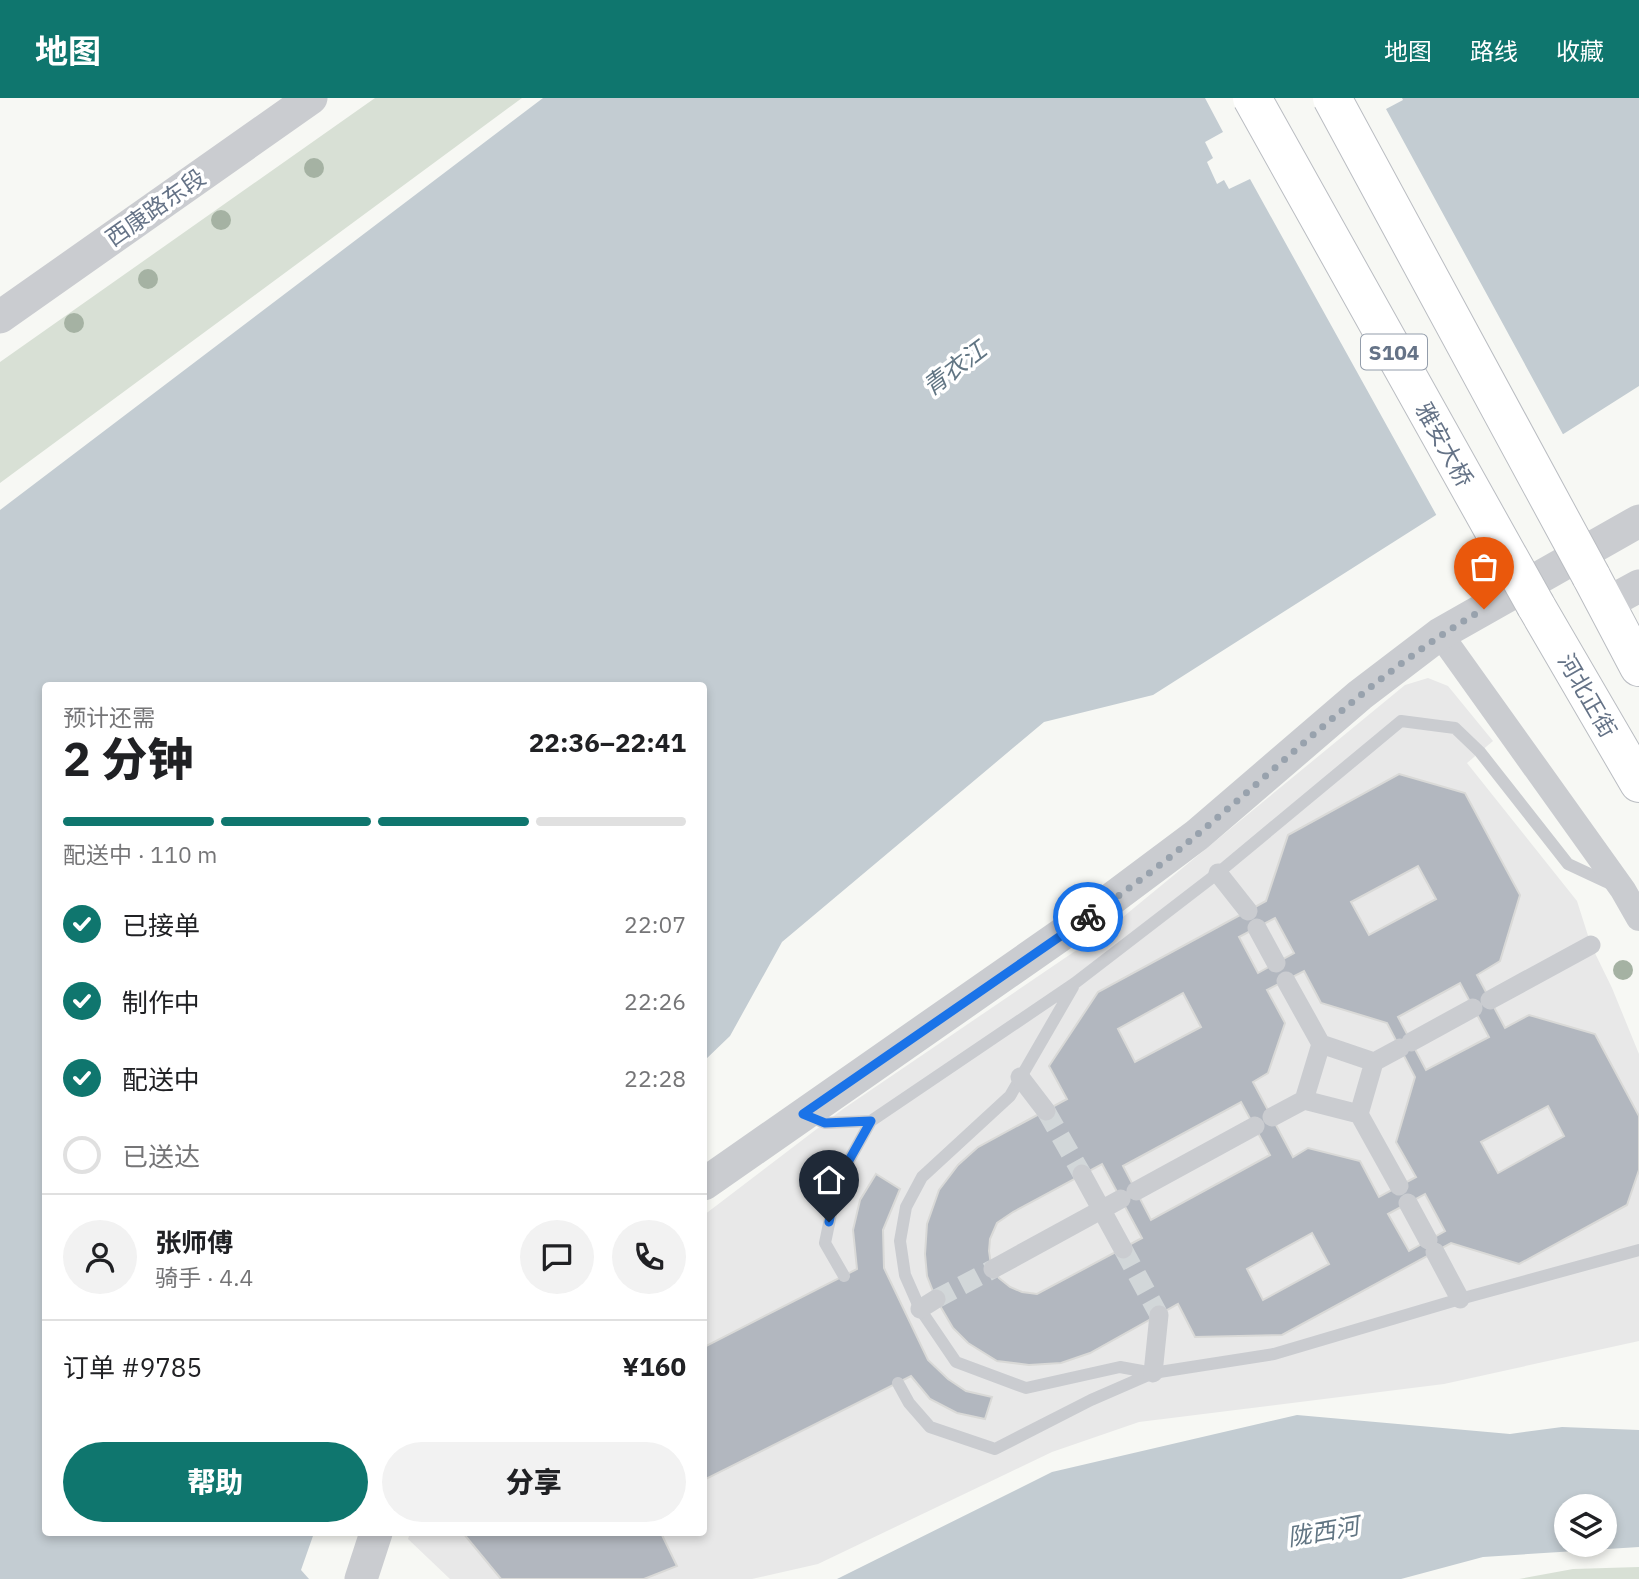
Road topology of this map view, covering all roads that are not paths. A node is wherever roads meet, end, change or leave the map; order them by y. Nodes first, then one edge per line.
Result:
1 (311, 98) edge
2 (1252, 98) edge
3 (1332, 98) edge
4 (0, 317) edge
5 (1639, 521) edge
6 (1639, 586) edge
7 (1598, 590) junction
8 (1536, 606) joint
9 (1440, 634) junction
10 (1639, 667) edge
11 (1639, 783) edge
12 (1218, 873) junction
13 (1631, 886) edge
14 (1639, 918) edge
15 (1591, 945) dead end
16 (1276, 963) dead end
17 (1286, 981) dead end
18 (1075, 983) junction
19 (1321, 1044) junction
20 (1374, 1062) junction
21 (1020, 1077) junction
22 (1304, 1100) junction
23 (1046, 1111) tunnel mouth
24 (803, 1114) junction
25 (1359, 1114) junction
26 (871, 1121) junction
27 (1082, 1174) tunnel mouth
28 (707, 1182) edge
29 (1101, 1210) junction
30 (1123, 1249) tunnel mouth
31 (1639, 1250) edge
32 (993, 1269) tunnel mouth
33 (844, 1276) dead end
34 (1460, 1299) junction
35 (1159, 1315) tunnel mouth
36 (1153, 1373) junction
37 (898, 1383) dead end
38 (375, 1536) edge
39 (361, 1579) edge

1 - 4 street, 西康路东段
2 - 8 main road, 雅安大桥 / S104, bridge
3 - 7 main road, S104, bridge
5 - 9 street
6 - 7 street
7 - 10 main road, S104
8 - 11 main road, 河北正街 / S104
9 - 13 street
9 - 24 street
12 - 13 lane
12 - 16 street
12 - 18 lane
13 - 14 street
15 - 20 street
17 - 19 street
18 - 21 lane
18 - 26 lane
19 - 20 street
19 - 22 street
20 - 25 street
21 - 23 street
21 - 36 lane
22 - 25 street
22 - 29 street
24 - 26 lane
24 - 28 street
25 - 34 street
26 - 33 lane
27 - 29 street
29 - 30 street
29 - 32 street
31 - 34 lane
34 - 36 lane
35 - 36 street
36 - 37 lane
38 - 39 street

